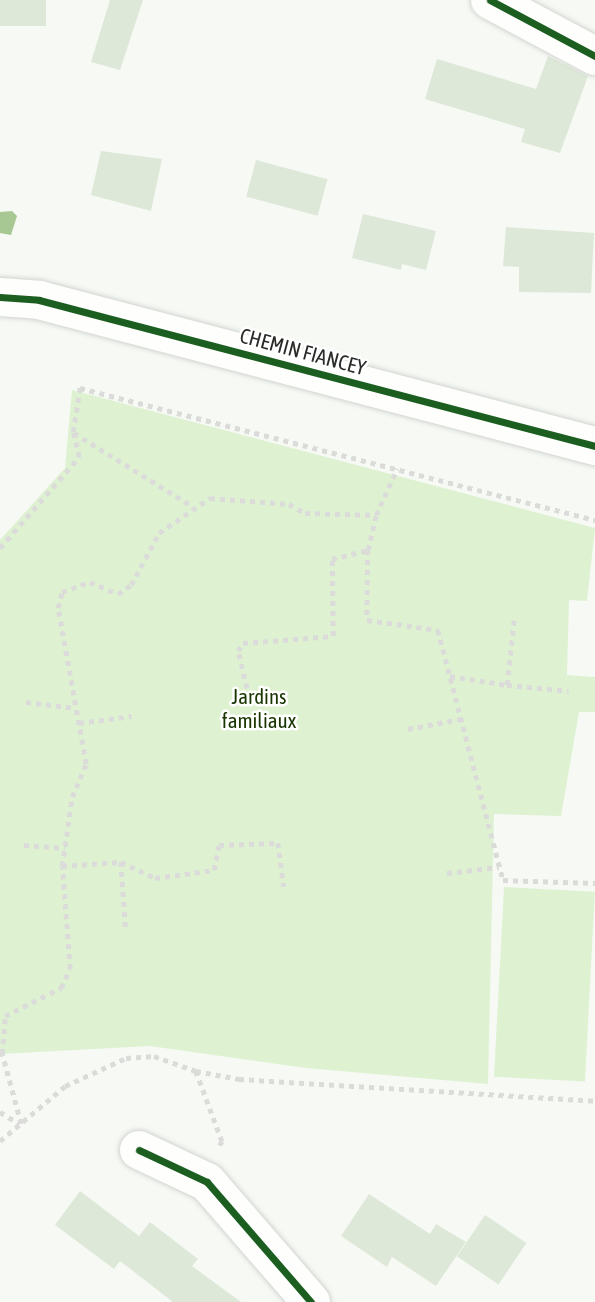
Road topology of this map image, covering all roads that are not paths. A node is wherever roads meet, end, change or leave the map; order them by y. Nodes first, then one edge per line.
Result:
1 (490, 0) edge
2 (595, 56) edge
3 (0, 298) edge
4 (595, 446) edge
5 (139, 1150) dead end
6 (311, 1302) edge

1 - 2 street
3 - 4 street, CHEMIN FIANCEY
5 - 6 street

